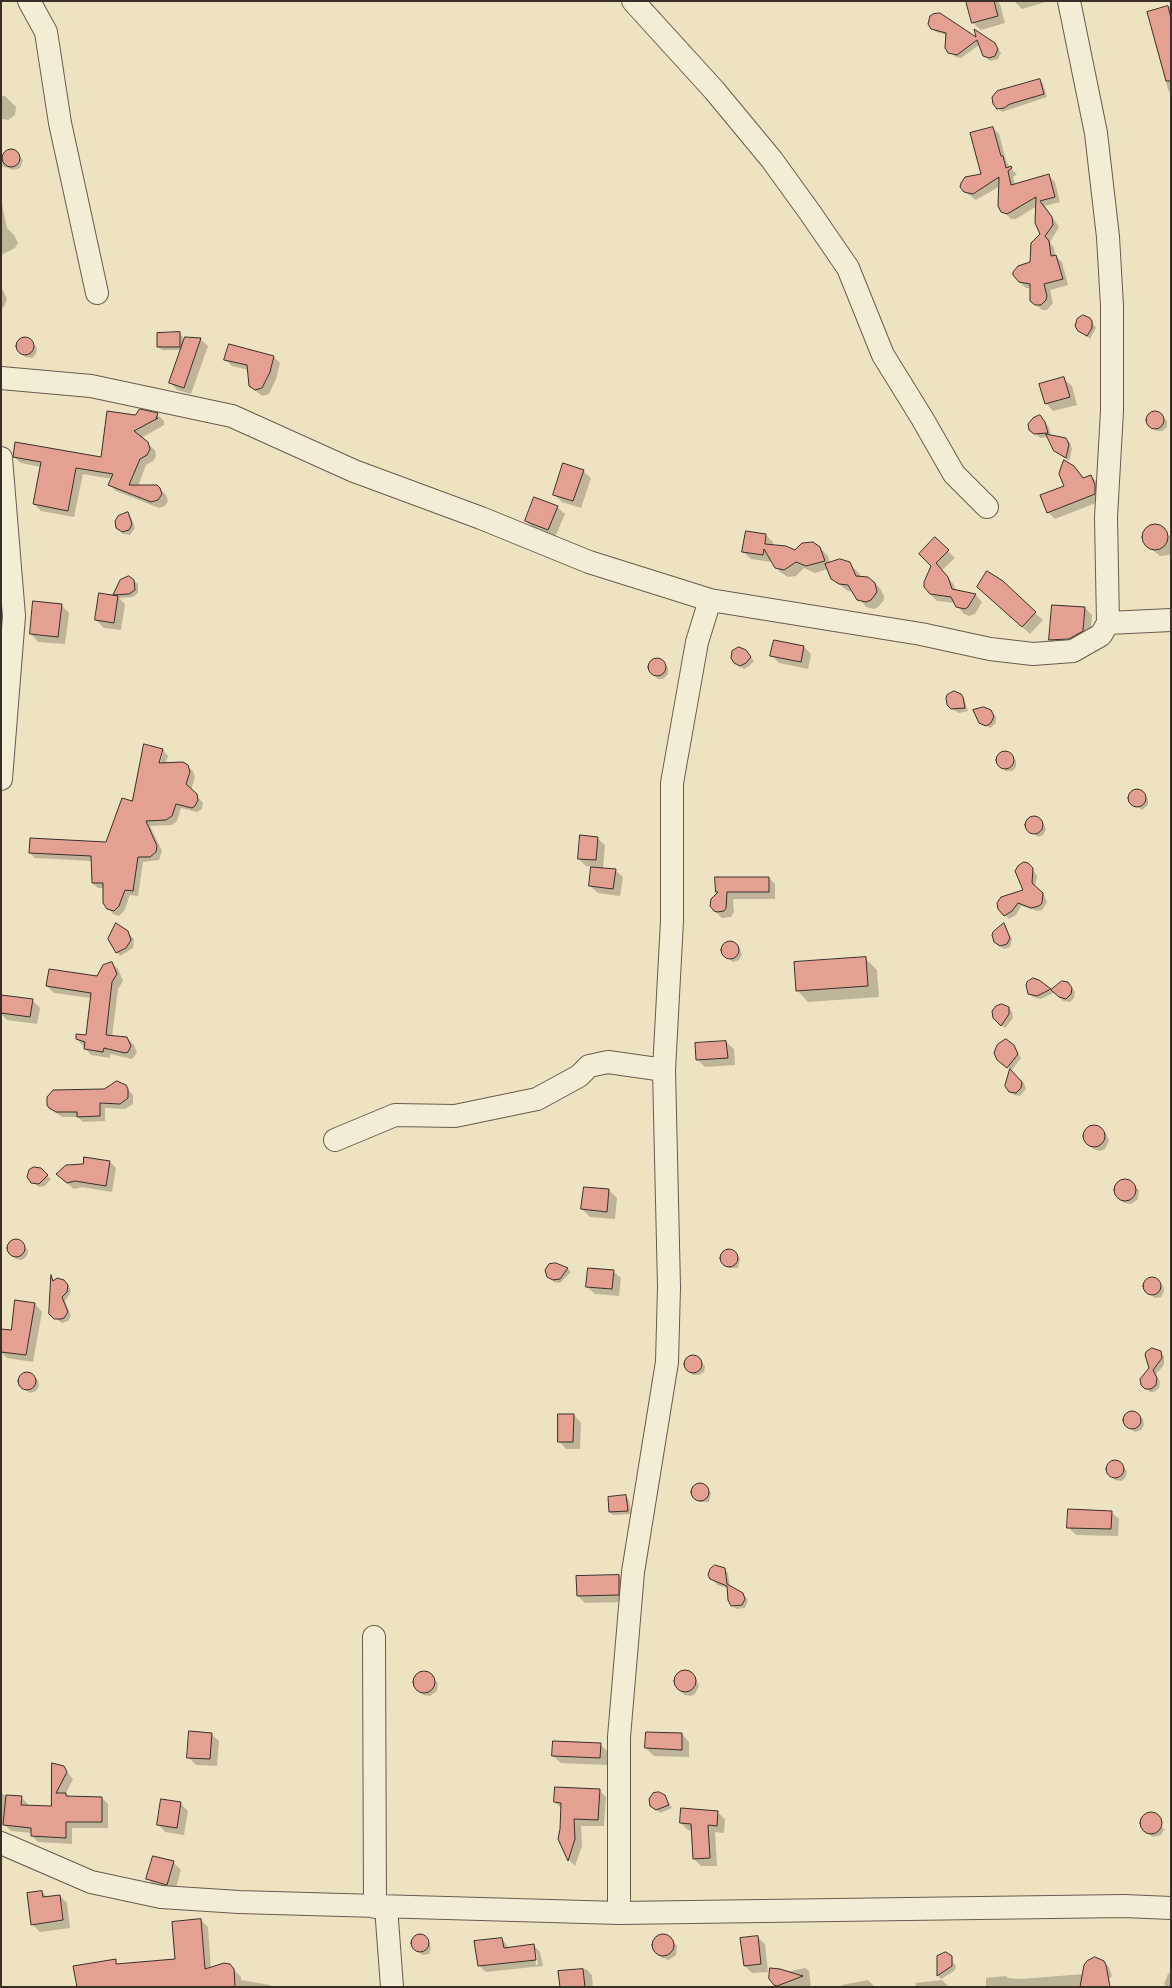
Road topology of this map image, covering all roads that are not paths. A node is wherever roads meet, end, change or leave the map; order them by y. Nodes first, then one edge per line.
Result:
1 (29, 1) edge
2 (634, 1) edge
3 (1069, 1) edge
4 (97, 293) dead end
5 (1, 378) edge
6 (1, 459) edge
7 (987, 507) dead end
8 (710, 600) junction
9 (1171, 620) edge
10 (1108, 623) junction
11 (1, 779) edge
12 (664, 1070) junction
13 (335, 1140) dead end
14 (374, 1637) dead end
15 (1, 1843) edge
16 (381, 1907) junction
17 (1171, 1908) edge
18 (619, 1913) junction
19 (392, 1987) edge

1 - 4 street
2 - 7 street
3 - 10 street
5 - 8 street
6 - 11 street
8 - 10 street
8 - 12 street
9 - 10 street
12 - 13 street
12 - 18 street
14 - 16 street
15 - 16 street
16 - 18 street
16 - 19 street
17 - 18 street

